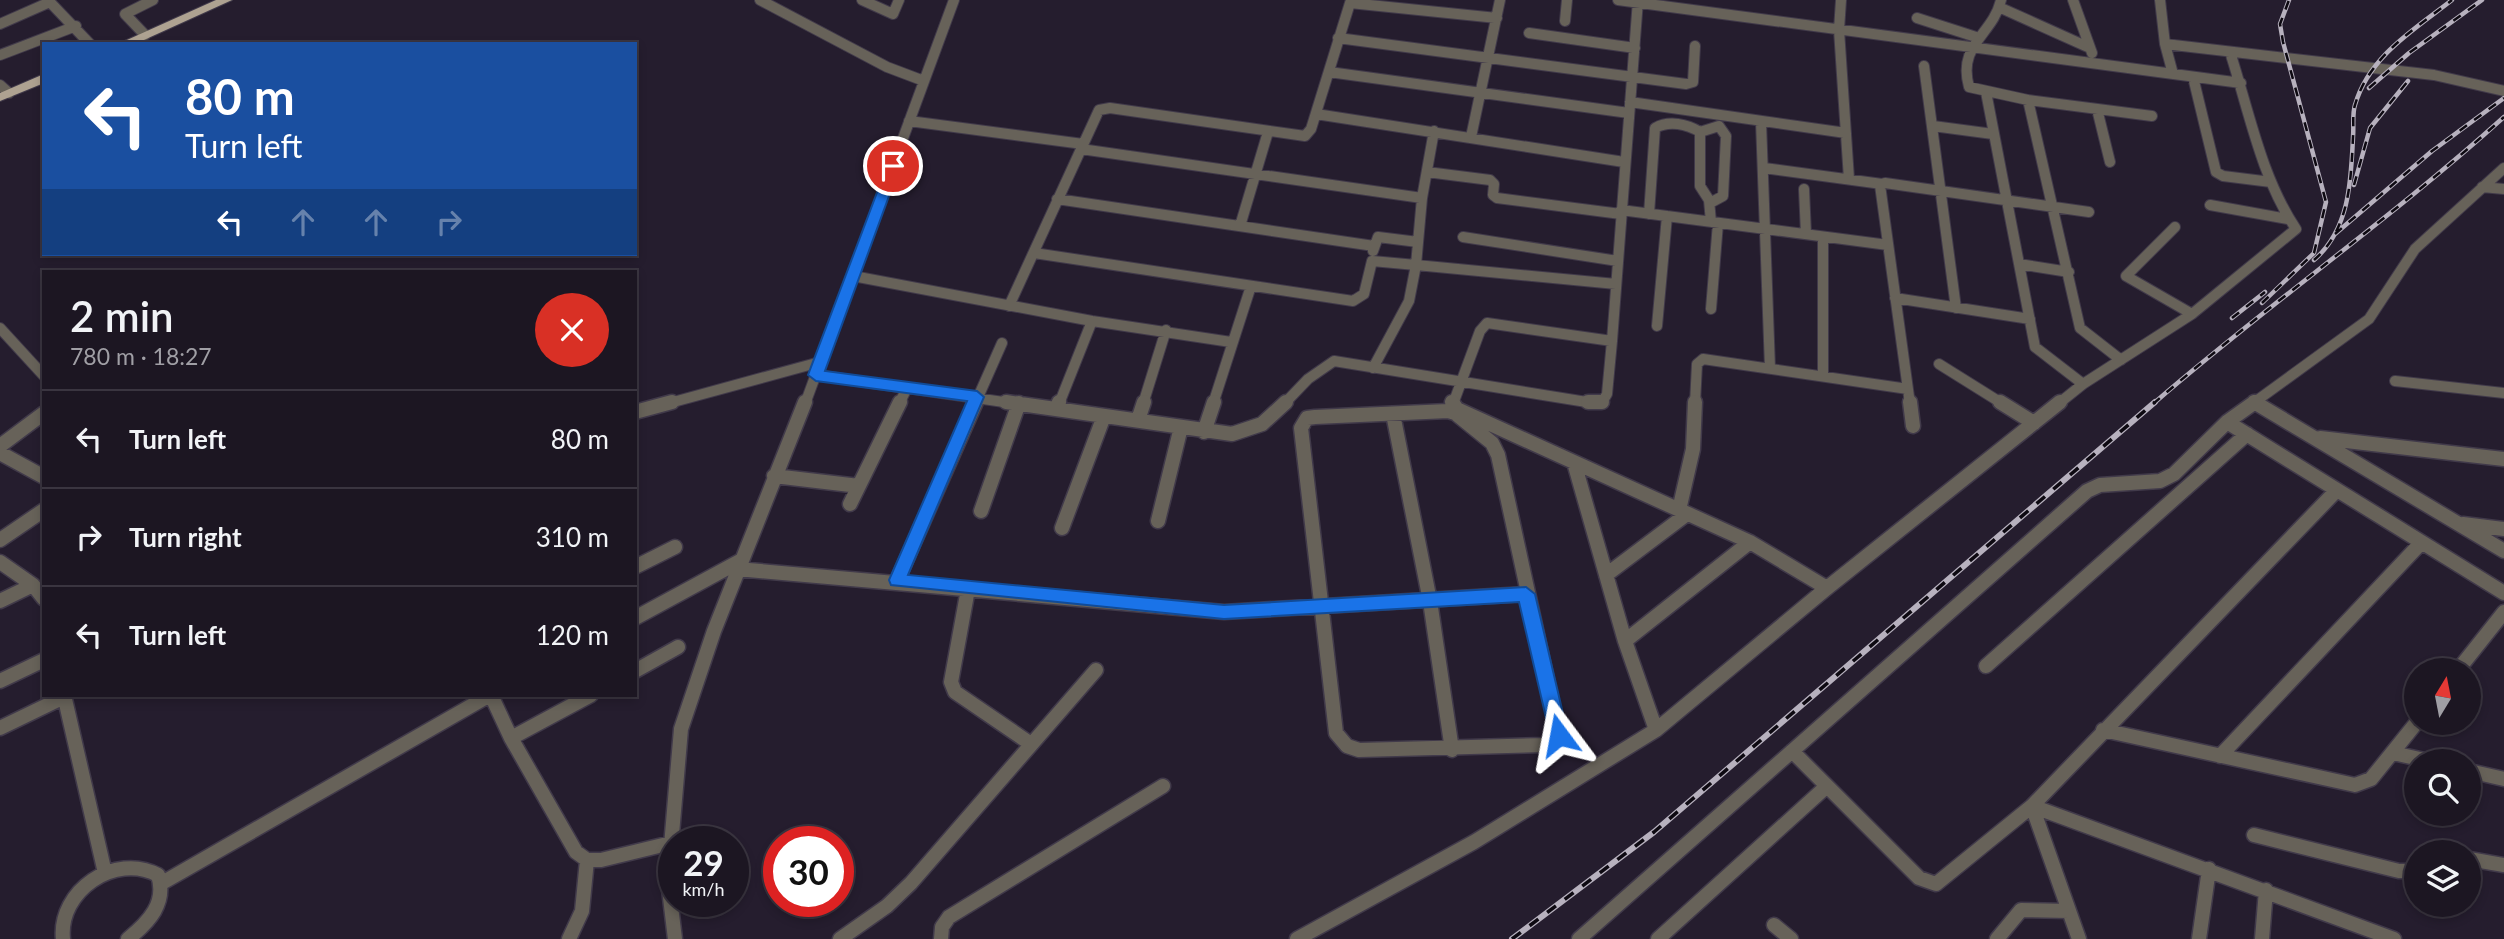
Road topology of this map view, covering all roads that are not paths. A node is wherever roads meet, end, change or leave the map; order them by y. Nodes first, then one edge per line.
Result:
1 (153, 0) edge
2 (226, 0) edge
3 (242, 0) edge
4 (760, 0) edge
5 (899, 0) edge
6 (954, 0) edge
7 (1458, 0) edge
8 (1500, 0) edge
9 (1567, 0) edge
10 (1618, 0) edge
11 (1841, 0) edge
12 (2073, 0) edge
13 (2160, 0) edge
14 (49, 1) edge
15 (867, 1) edge
16 (1638, 1) edge
17 (2001, 4) edge
18 (1456, 12) junction
19 (1497, 18) junction
20 (1917, 18) dead end
21 (1565, 21) dead end
22 (0, 24) edge
23 (76, 26) junction
24 (1839, 30) junction
25 (1529, 33) dead end
26 (1976, 37) junction
27 (1338, 38) junction
28 (144, 39) edge
29 (88, 42) edge
30 (2165, 44) junction
31 (1695, 46) dead end
32 (1635, 48) junction
33 (2090, 48) junction
34 (1971, 49) junction
35 (2230, 52) junction
36 (0, 55) edge
37 (1488, 56) junction
38 (2095, 64) junction
39 (1924, 66) dead end
40 (1329, 72) junction
41 (2173, 74) junction
42 (1632, 75) junction
43 (2193, 77) junction
44 (42, 79) edge
45 (924, 81) junction
46 (2241, 83) junction
47 (42, 88) edge
48 (2504, 91) edge
49 (3, 92) edge
50 (1986, 92) junction
51 (1480, 93) junction
52 (2028, 100) junction
53 (0, 105) edge
54 (1629, 107) junction
55 (2097, 109) junction
56 (1315, 114) junction
57 (2151, 116) dead end
58 (909, 121) junction
59 (1761, 122) junction
60 (1933, 126) junction
61 (1434, 131) junction
62 (1268, 132) junction
63 (1700, 132) junction
64 (1846, 133) junction
65 (1993, 134) junction
66 (1471, 137) junction
67 (1082, 146) junction
68 (1624, 162) junction
69 (2110, 162) dead end
70 (1764, 168) junction
71 (2504, 168) edge
72 (1427, 172) junction
73 (1255, 173) junction
74 (1849, 179) junction
75 (2271, 182) junction
76 (1882, 184) junction
77 (2482, 187) junction
78 (1804, 189) dead end
79 (2504, 189) edge
80 (1941, 191) junction
81 (1422, 198) junction
82 (1057, 199) junction
83 (2005, 200) junction
84 (1710, 203) junction
85 (2210, 205) dead end
86 (2052, 207) junction
87 (1621, 212) junction
88 (2089, 212) dead end
89 (1649, 214) junction
90 (1667, 216) junction
91 (2288, 219) junction
92 (1714, 222) junction
93 (1240, 226) junction
94 (2175, 227) dead end
95 (1765, 229) junction
96 (1805, 234) junction
97 (1823, 236) junction
98 (1464, 237) dead end
99 (1418, 242) junction
100 (1888, 245) junction
101 (1374, 246) junction
102 (1034, 253) junction
103 (1372, 261) junction
104 (1618, 261) junction
105 (2019, 264) junction
106 (1416, 265) junction
107 (2069, 272) junction
108 (853, 276) junction
109 (1616, 284) junction
110 (1251, 286) junction
111 (1895, 298) junction
112 (1009, 306) junction
113 (1956, 308) junction
114 (1711, 309) dead end
115 (2192, 314) junction
116 (2030, 319) junction
117 (1092, 321) junction
118 (1657, 326) dead end
119 (1166, 330) junction
120 (1, 332) edge
121 (1231, 341) junction
122 (1612, 341) junction
123 (1002, 343) dead end
124 (2121, 360) junction
125 (1939, 364) dead end
126 (1373, 368) junction
127 (1770, 368) junction
128 (818, 369) junction
129 (42, 374) edge
130 (1824, 376) junction
131 (2395, 381) dead end
132 (1461, 383) junction
133 (2083, 384) junction
134 (907, 388) junction
135 (1908, 389) junction
136 (2504, 393) edge
137 (977, 397) junction
138 (2254, 402) junction
139 (1019, 403) junction
140 (1057, 408) junction
141 (637, 412) edge
142 (42, 414) edge
143 (1393, 414) junction
144 (1104, 415) junction
145 (1138, 420) junction
146 (2227, 422) junction
147 (2034, 423) junction
148 (1913, 426) dead end
149 (1181, 427) junction
150 (1204, 432) junction
151 (2247, 434) junction
152 (2313, 437) junction
153 (0, 446) edge
154 (0, 453) edge
155 (2504, 459) edge
156 (1576, 466) junction
157 (774, 475) junction
158 (42, 476) edge
159 (859, 486) junction
160 (2337, 490) junction
161 (850, 504) dead end
162 (42, 511) edge
163 (981, 511) dead end
164 (1683, 512) junction
165 (1158, 520) dead end
166 (2458, 524) junction
167 (1062, 528) dead end
168 (2504, 529) edge
169 (0, 540) edge
170 (1750, 542) junction
171 (2421, 543) junction
172 (675, 547) dead end
173 (2504, 551) edge
174 (0, 562) edge
175 (739, 564) junction
176 (637, 566) edge
177 (1606, 575) junction
178 (897, 580) junction
179 (33, 585) junction
180 (1827, 588) junction
181 (968, 589) junction
182 (2504, 593) edge
183 (1526, 594) junction
184 (42, 596) edge
185 (0, 601) edge
186 (1430, 601) junction
187 (1320, 606) junction
188 (2504, 612) edge
189 (637, 617) edge
190 (1625, 641) junction
191 (678, 647) dead end
192 (2468, 658) edge
193 (42, 661) edge
194 (1986, 666) dead end
195 (637, 670) edge
196 (1096, 670) dead end
197 (0, 681) edge
198 (62, 697) edge
199 (64, 697) edge
200 (487, 697) edge
201 (491, 697) edge
202 (587, 697) edge
203 (0, 728) edge
204 (1656, 730) junction
205 (2102, 730) junction
206 (2407, 735) edge
207 (511, 738) junction
208 (1031, 744) junction
209 (1452, 750) junction
210 (1792, 751) junction
211 (2393, 753) junction
212 (2404, 755) edge
213 (2220, 757) junction
214 (2481, 774) edge
215 (2504, 779) edge
216 (1163, 786) dead end
217 (1827, 786) junction
218 (2032, 806) junction
219 (672, 826) edge
220 (2255, 835) dead end
221 (658, 846) edge
222 (587, 860) junction
223 (2481, 861) edge
224 (2504, 865) edge
225 (2209, 869) junction
226 (2404, 871) edge
227 (106, 873) junction
228 (162, 883) junction
229 (2266, 891) junction
230 (2069, 911) junction
231 (672, 917) edge
232 (1774, 925) dead end
233 (2373, 935) edge
234 (58, 937) edge
235 (128, 939) edge
236 (569, 939) edge
237 (675, 939) edge
238 (841, 939) edge
239 (941, 939) edge
240 (1297, 939) edge
241 (1579, 939) edge
242 (1658, 939) edge
243 (1791, 939) edge
244 (1997, 939) edge
245 (2079, 939) edge
246 (2199, 939) edge
247 (2262, 939) edge
248 (2395, 939) edge

1 - 28 street
2 - 28 main road
3 - 28 main road
4 - 45 street
5 - 15 street
6 - 45 street
7 - 18 street
8 - 19 street
9 - 21 street
10 - 16 street
11 - 24 street
12 - 33 street
13 - 30 street
14 - 22 street
14 - 23 street
16 - 24 street
16 - 32 street
17 - 26 street
17 - 33 street
18 - 19 street
18 - 27 street
19 - 37 street
20 - 26 street
23 - 29 street
23 - 36 street
24 - 34 street
24 - 64 street
25 - 32 street
26 - 34 street
27 - 37 street
27 - 40 street
30 - 35 street
30 - 41 street
31 - 42 street
32 - 42 street
33 - 38 street
34 - 38 street
34 - 50 street
35 - 46 street
35 - 48 street
37 - 42 street
37 - 51 street
38 - 41 street
39 - 60 street
40 - 51 street
40 - 56 street
41 - 43 street
42 - 54 street
43 - 46 street
43 - 75 street
44 - 49 main road
45 - 58 street
46 - 75 street
47 - 53 main road
50 - 52 street
50 - 65 street
51 - 54 street
51 - 66 street
52 - 55 street
52 - 86 street
54 - 59 street
54 - 68 street
55 - 57 street
55 - 69 street
56 - 61 street
56 - 62 street
58 - 67 street
58 - 108 street
59 - 64 street
59 - 70 street
60 - 65 street
60 - 80 street
61 - 66 street
61 - 72 street
62 - 67 street
62 - 73 street
63 - 84 street
63 - 84 street
63 - 89 street
64 - 74 street
65 - 83 street
66 - 68 street
67 - 73 street
67 - 82 street
68 - 87 street
70 - 74 street
70 - 95 street
71 - 77 street
72 - 81 street
72 - 87 street
73 - 81 street
73 - 93 street
74 - 76 street
75 - 91 street
76 - 80 street
76 - 100 street
77 - 79 street
77 - 138 street
78 - 96 street
80 - 83 street
80 - 113 street
81 - 99 street
82 - 93 street
82 - 102 street
83 - 86 street
83 - 105 street
84 - 92 street
85 - 91 street
86 - 88 street
86 - 107 street
87 - 89 street
87 - 104 street
89 - 90 street
90 - 92 street
90 - 118 street
91 - 115 street
92 - 95 street
92 - 114 street
93 - 101 street
94 - 115 street
95 - 96 street
95 - 127 street
96 - 97 street
97 - 100 street
97 - 130 street
98 - 104 street
99 - 101 street
99 - 106 street
100 - 111 street
101 - 103 street
102 - 110 street
102 - 112 street
103 - 106 street
103 - 110 street
104 - 109 street
105 - 107 street
105 - 116 street
106 - 109 street
106 - 126 street
107 - 124 street
108 - 112 street
108 - 128 street
109 - 122 street
110 - 121 street
111 - 113 street
111 - 135 street
112 - 117 street
113 - 116 street
115 - 124 street
116 - 133 street
117 - 119 street
117 - 140 street
119 - 121 street
119 - 145 street
120 - 129 street
121 - 150 street
122 - 132 street
122 - 132 street
123 - 137 street
124 - 133 street
125 - 147 street
126 - 132 street
126 - 150 street
127 - 130 street
127 - 164 street
128 - 134 street
128 - 141 street
128 - 157 street
130 - 135 street
131 - 136 street
132 - 156 street
133 - 147 street
134 - 137 street
134 - 159 street
135 - 148 street
137 - 139 street
137 - 178 street
138 - 146 street
138 - 152 street
139 - 140 street
139 - 163 street
140 - 144 street
142 - 153 street
143 - 183 street
143 - 186 street
143 - 187 street
144 - 145 street
144 - 167 street
145 - 149 street
146 - 151 street
146 - 210 street
147 - 180 street
149 - 150 street
149 - 165 street
151 - 160 street
151 - 194 street
152 - 155 street
152 - 166 street
154 - 158 street
156 - 164 street
156 - 177 street
157 - 159 street
157 - 175 street
159 - 161 street
160 - 171 street
160 - 205 street
162 - 169 street
164 - 170 street
164 - 177 street
166 - 168 street
166 - 173 street
170 - 180 street
170 - 190 street
171 - 182 street
171 - 213 street
172 - 176 street
174 - 179 street
175 - 178 street
175 - 189 street
175 - 219 street
177 - 190 street
178 - 181 street
179 - 184 street
179 - 185 street
180 - 204 street
181 - 187 street
181 - 208 street
183 - 186 street
183 - 209 street
186 - 187 street
186 - 209 street
187 - 209 street
188 - 192 street
190 - 204 street
191 - 195 street
193 - 197 street
196 - 208 street
198 - 203 street
199 - 227 street
200 - 228 street
201 - 207 street
202 - 207 street
204 - 240 street
205 - 213 street
205 - 218 street
206 - 211 street
207 - 222 street
208 - 238 street
210 - 217 street
210 - 241 street
211 - 212 street
211 - 213 street
214 - 215 street
216 - 239 street
217 - 218 street
217 - 242 street
218 - 225 street
218 - 230 street
220 - 226 street
221 - 222 street
222 - 236 street
223 - 224 street
225 - 229 street
225 - 246 street
227 - 228 street
227 - 234 street
228 - 235 street
229 - 233 street
229 - 247 street
230 - 244 street
230 - 245 street
231 - 237 street
232 - 243 street
233 - 248 street

